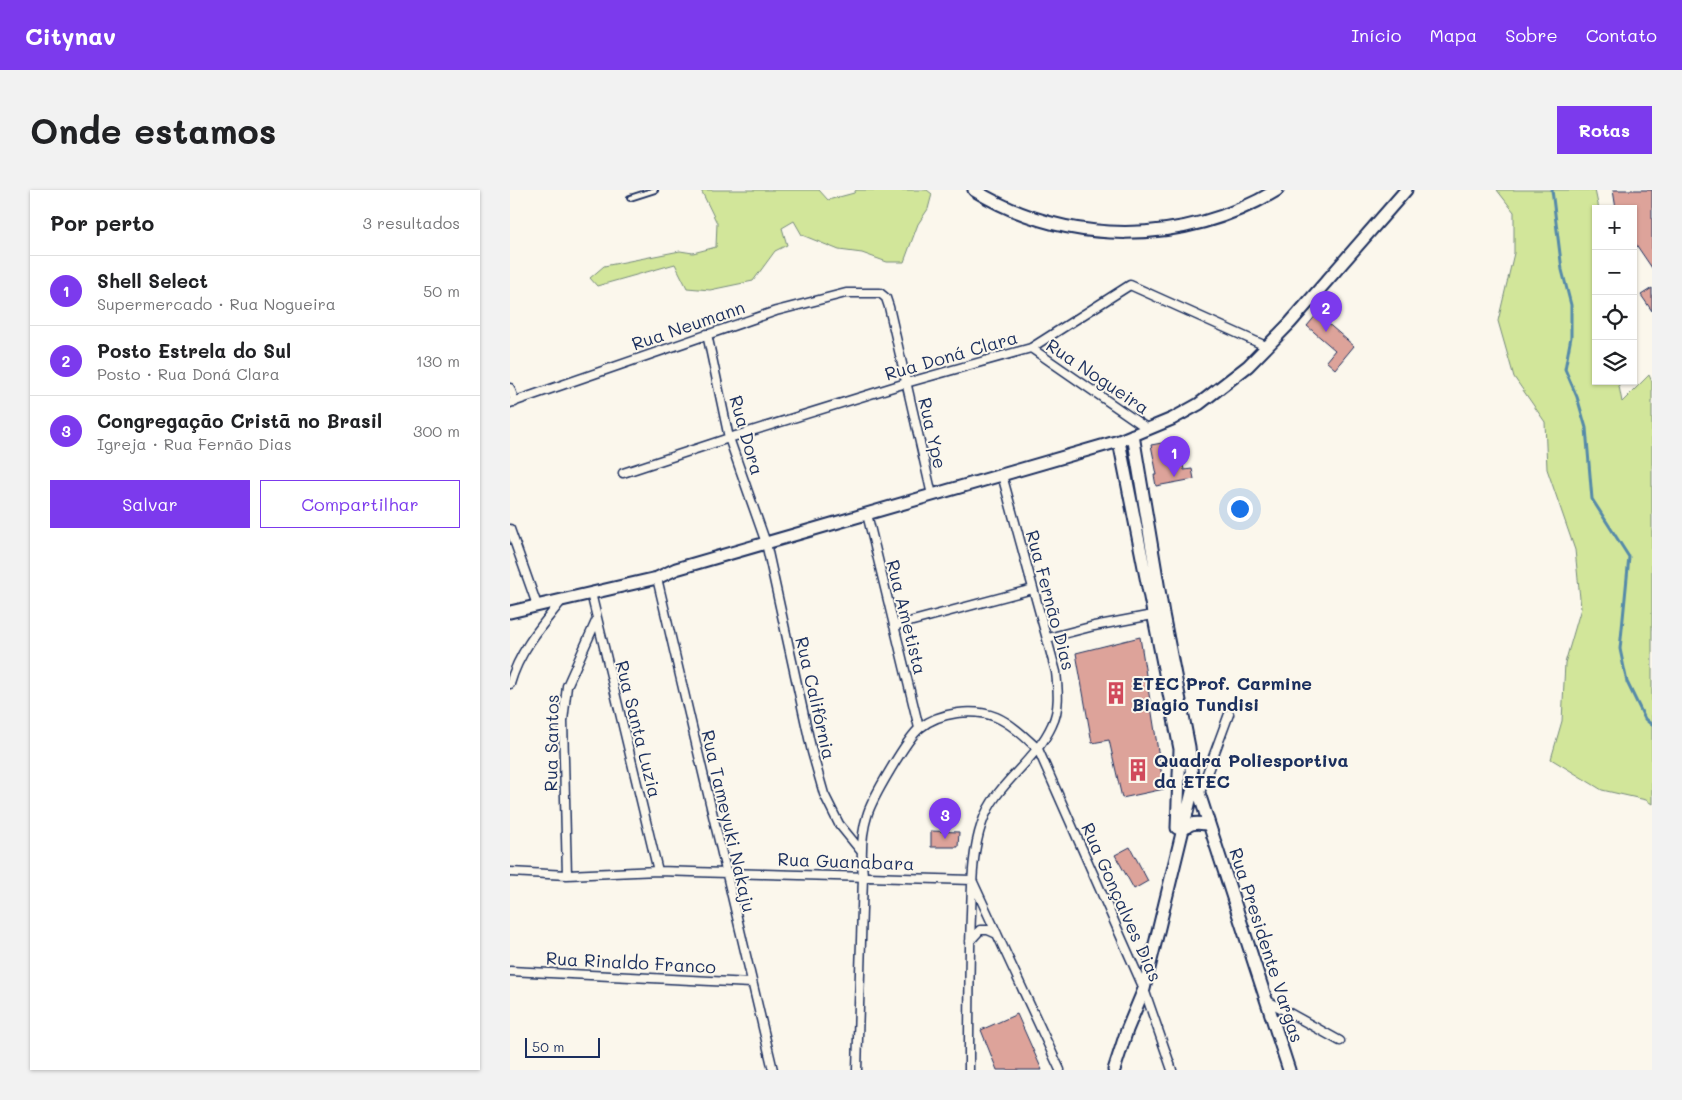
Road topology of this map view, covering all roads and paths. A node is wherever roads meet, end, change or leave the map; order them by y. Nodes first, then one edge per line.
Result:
1 (655, 190) edge
2 (974, 190) edge
3 (1277, 190) edge
4 (1406, 190) edge
5 (630, 198) dead end
6 (880, 293) joint
7 (707, 334) junction
8 (1268, 347) junction
9 (1031, 348) junction
10 (906, 383) junction
11 (510, 388) edge
12 (513, 403) edge
13 (1148, 429) junction
14 (1133, 435) junction
15 (729, 438) junction
16 (1119, 441) junction
17 (623, 473) dead end
18 (1002, 475) junction
19 (932, 495) junction
20 (867, 514) junction
21 (510, 529) edge
22 (766, 543) junction
23 (657, 578) junction
24 (1033, 589) junction
25 (591, 593) junction
26 (563, 600) junction
27 (537, 605) junction
28 (510, 612) edge
29 (1158, 614) junction
30 (597, 619) junction
31 (894, 626) junction
32 (1048, 638) junction
33 (510, 684) edge
34 (1229, 714) dead end
35 (919, 728) junction
36 (1038, 749) junction
37 (1193, 775) junction
38 (1180, 780) junction
39 (1199, 795) junction
40 (1190, 802) junction
41 (1209, 827) junction
42 (1181, 832) junction
43 (861, 851) junction
44 (1176, 851) junction
45 (658, 871) junction
46 (510, 872) edge
47 (726, 873) junction
48 (567, 875) junction
49 (863, 876) junction
50 (972, 880) junction
51 (997, 934) junction
52 (970, 942) junction
53 (510, 971) edge
54 (751, 983) junction
55 (1144, 988) junction
56 (1266, 1000) junction
57 (1340, 1041) dead end
58 (773, 1070) edge
59 (858, 1070) edge
60 (969, 1070) edge
61 (1060, 1070) edge
62 (1114, 1070) edge
63 (1172, 1070) edge
64 (1289, 1070) edge

1 - 5 lane
2 - 3 main road
4 - 8 main road
6 - 7 street, Rua Neumann
6 - 10 street, Rua Ype
7 - 12 street, Rua Neumann
7 - 15 street, Rua Dora
8 - 9 street, Rua Doná Clara
8 - 13 main road
9 - 10 street, Rua Doná Clara
9 - 13 street, Rua Nogueira
10 - 15 street, Rua Doná Clara
10 - 19 street, Rua Ype
11 - 12 street
13 - 14 main road
14 - 16 main road
14 - 29 main road
15 - 17 street, Rua Doná Clara
15 - 22 street, Rua Dora
16 - 18 main road
16 - 29 main road
18 - 19 main road
18 - 24 street, Rua Fernão Dias
19 - 20 main road
20 - 22 main road
20 - 31 street, Rua Ametista
21 - 27 street
22 - 23 main road
22 - 43 street, Rua Califórnia
23 - 25 main road
23 - 47 street, Rua Tameyuki Nakaju
24 - 31 street
24 - 32 street, Rua Fernão Dias
25 - 26 main road
25 - 30 street, Rua Santa Luzia
26 - 27 main road
26 - 33 street
27 - 28 main road
29 - 32 street
29 - 37 main road
29 - 38 main road
30 - 45 street, Rua Santa Luzia
30 - 48 street, Rua Santos
31 - 35 street, Rua Ametista
32 - 36 street, Rua Fernão Dias
34 - 39 street
35 - 36 street
35 - 43 street
36 - 50 street, Rua Fernão Dias
36 - 55 street, Rua Gonçalves Dias
37 - 39 main road, Rua Presidente Vargas
37 - 40 main road
38 - 40 main road
38 - 44 main road
39 - 41 main road, Rua Presidente Vargas
40 - 41 main road
40 - 42 main road
41 - 42 main road
41 - 56 main road, Rua Presidente Vargas
42 - 44 main road
43 - 49 street
44 - 55 main road
45 - 47 street, Rua Guanabara
45 - 48 street, Rua Guanabara
46 - 48 street, Rua Guanabara
47 - 49 street, Rua Guanabara
47 - 54 street, Rua Tameyuki Nakaju
49 - 50 street, Rua Guanabara
49 - 59 street
50 - 51 street
50 - 52 street, Rua Fernão Dias
51 - 52 street
51 - 61 street
52 - 60 street, Rua Fernão Dias
53 - 54 street, Rua Rinaldo Franco
54 - 58 street, Rua Tameyuki Nakaju
55 - 62 main road
55 - 63 street, Rua Gonçalves Dias
56 - 57 street
56 - 64 main road, Rua Presidente Vargas

